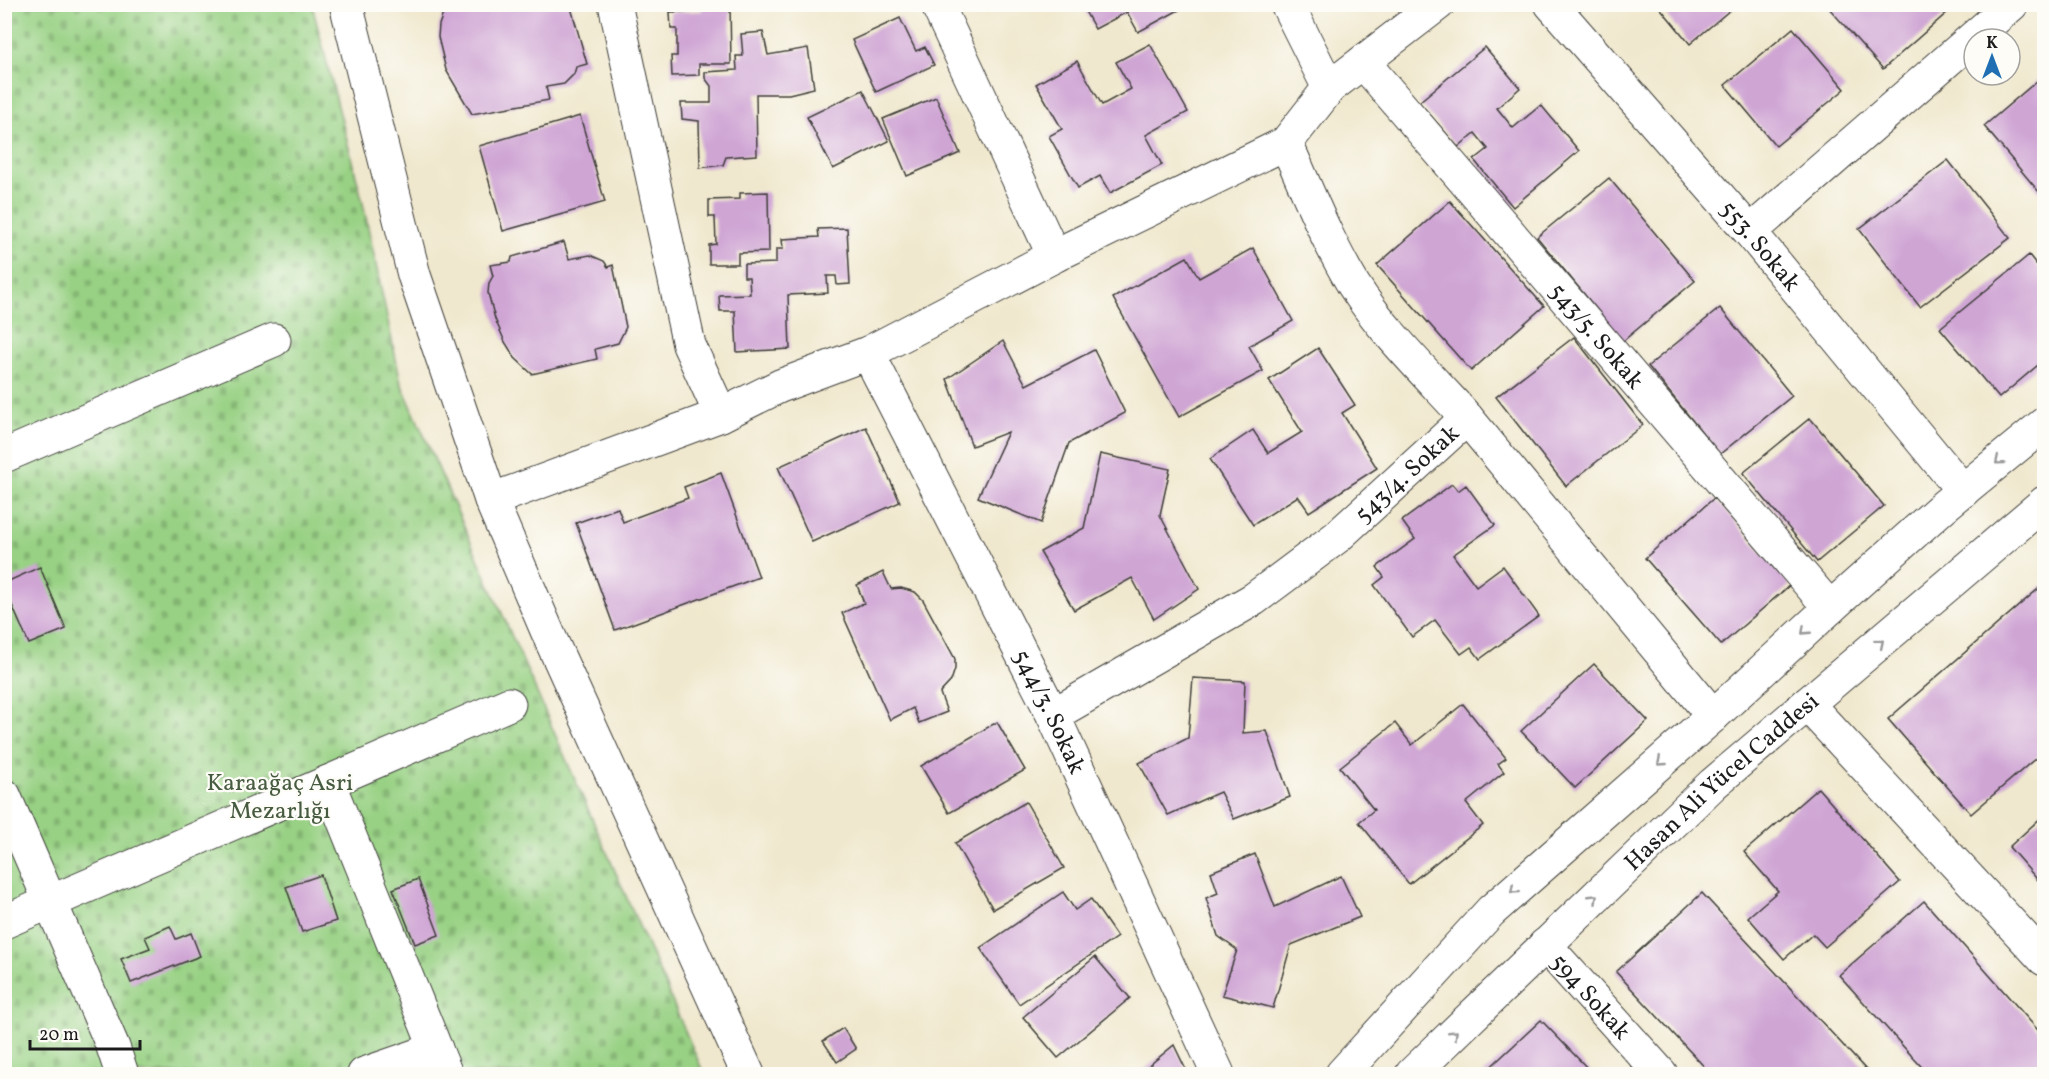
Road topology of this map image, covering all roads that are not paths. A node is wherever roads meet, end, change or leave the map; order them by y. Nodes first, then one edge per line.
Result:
1 (346, 4) edge
2 (615, 4) edge
3 (937, 4) edge
4 (1287, 4) edge
5 (1438, 4) edge
6 (1551, 4) edge
7 (2008, 6) edge
8 (1363, 62) junction
9 (1329, 88) junction
10 (1286, 142) junction
11 (1750, 232) junction
12 (1054, 256) junction
13 (274, 340) dead end
14 (868, 353) junction
15 (721, 415) junction
16 (1467, 418) junction
17 (2044, 424) edge
18 (4, 456) edge
19 (1963, 491) junction
20 (491, 500) junction
21 (2044, 503) edge
22 (1830, 608) junction
23 (509, 704) dead end
24 (1807, 704) junction
25 (1053, 715) junction
26 (1713, 716) junction
27 (328, 782) junction
28 (4, 795) edge
29 (51, 902) junction
30 (4, 922) edge
31 (1545, 945) junction
32 (2044, 959) edge
33 (441, 1062) edge
34 (123, 1074) edge
35 (364, 1074) edge
36 (748, 1074) edge
37 (1218, 1074) edge
38 (1342, 1074) edge
39 (1412, 1074) edge
40 (1661, 1074) edge

1 - 20 street
2 - 15 street
3 - 12 street
4 - 9 street
5 - 8 street
6 - 11 street, 553. Sokak
7 - 11 street
8 - 9 street
8 - 22 street, 543/5. Sokak
9 - 10 street
10 - 12 street
10 - 16 street
11 - 19 street, 553. Sokak
12 - 14 street
13 - 18 street
14 - 15 street
14 - 25 street, 544/3. Sokak
15 - 20 street
16 - 25 street, 543/4. Sokak
16 - 26 street, 543/4. Sokak
17 -> 19 street
19 - 22 street
20 - 36 street
24 -> 21 street, Hasan Ali Yücel Caddesi
22 -> 26 street
23 - 27 street
31 -> 24 street, Hasan Ali Yücel Caddesi
24 - 32 street
25 - 37 street, 544/3. Sokak
26 -> 38 street
27 - 29 street
27 - 33 street
28 - 29 street
29 - 30 street
29 - 34 street
39 -> 31 street, Hasan Ali Yücel Caddesi
31 - 40 street, 594 Sokak
33 - 35 street

